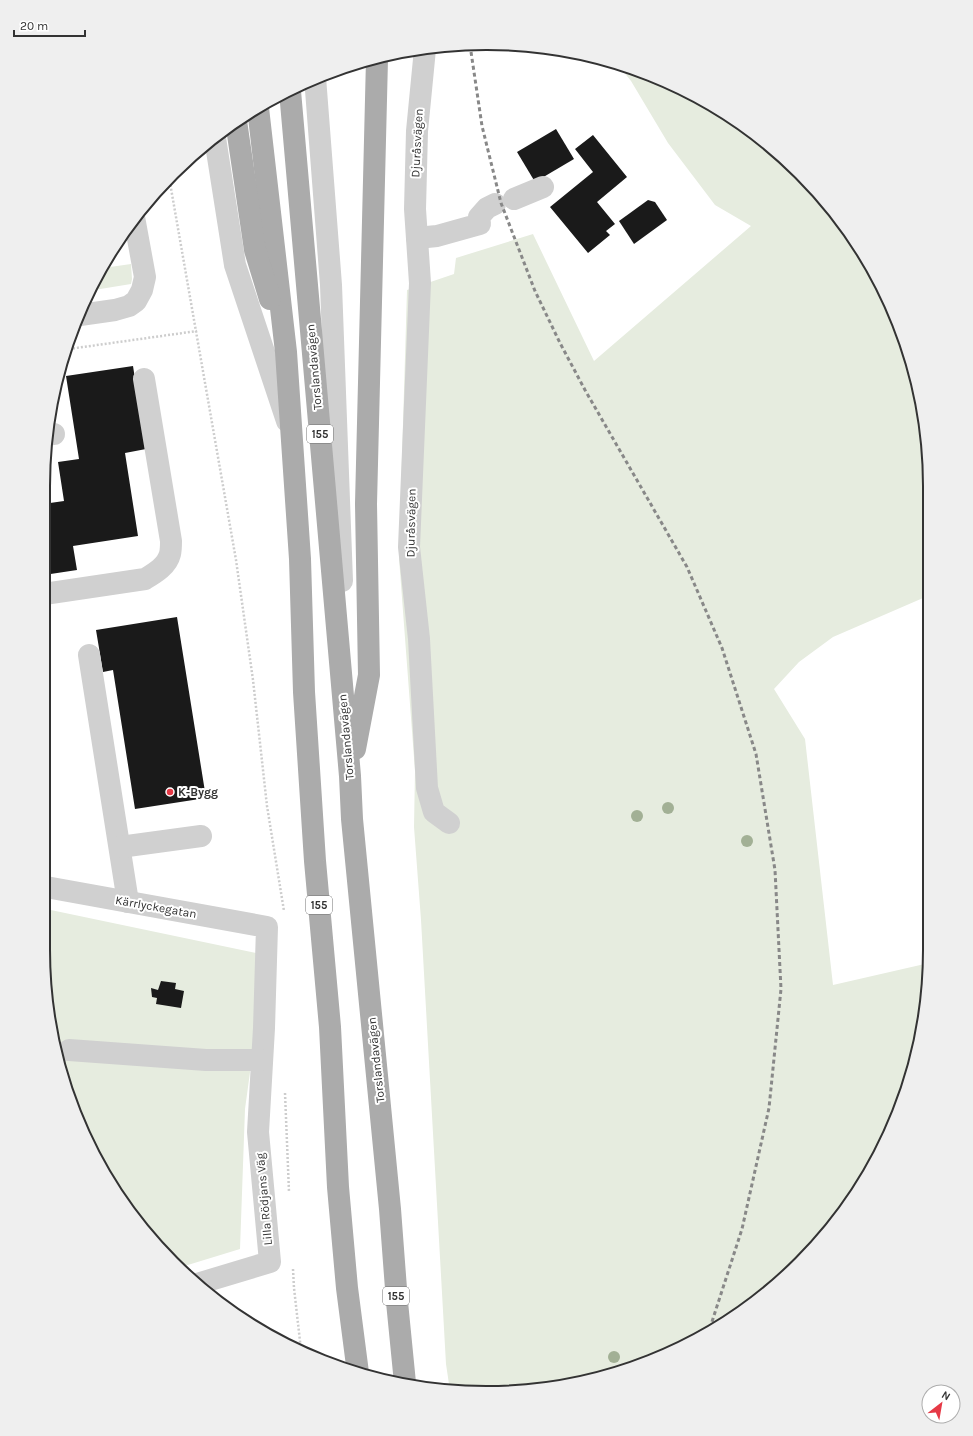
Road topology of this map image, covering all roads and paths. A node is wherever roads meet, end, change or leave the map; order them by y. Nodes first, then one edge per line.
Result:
1 (424, 55) edge
2 (377, 64) edge
3 (316, 85) edge
4 (290, 96) edge
5 (259, 114) edge
6 (237, 129) edge
7 (216, 144) edge
8 (171, 185) edge
9 (544, 187) dead end
10 (136, 227) edge
11 (417, 238) junction
12 (85, 314) edge
13 (197, 331) junction
14 (72, 349) edge
15 (286, 352) junction
16 (144, 379) dead end
17 (292, 435) junction
18 (50, 593) edge
19 (89, 655) dead end
20 (350, 776) junction
21 (449, 823) dead end
22 (201, 836) dead end
23 (120, 847) junction
24 (50, 887) edge
25 (128, 902) junction
26 (285, 914) dead end
27 (267, 927) joint
28 (69, 1050) dead end
29 (262, 1060) junction
30 (285, 1091) dead end
31 (289, 1197) dead end
32 (293, 1266) dead end
33 (204, 1282) edge
34 (300, 1344) edge
35 (357, 1366) edge
36 (405, 1378) edge

1 - 11 street, Djuråsvägen
2 - 20 main road
3 - 20 street
4 - 20 main road, Torslandavägen / 155
5 - 15 main road, 155
6 - 15 main road
7 - 17 street
8 - 13 path
9 - 11 street
10 - 12 street
11 - 21 street, Djuråsvägen
13 - 14 path
13 - 26 path
15 - 17 main road, 155
16 - 18 street
17 - 35 main road, 155
19 - 23 street
20 - 36 main road, Torslandavägen / 155
22 - 23 street
23 - 25 street
24 - 25 street, Kärrlyckegatan
25 - 27 street, Kärrlyckegatan
27 - 29 street, Lilla Rödjans Väg
28 - 29 street
29 - 33 street, Lilla Rödjans Väg
30 - 31 path
32 - 34 path

